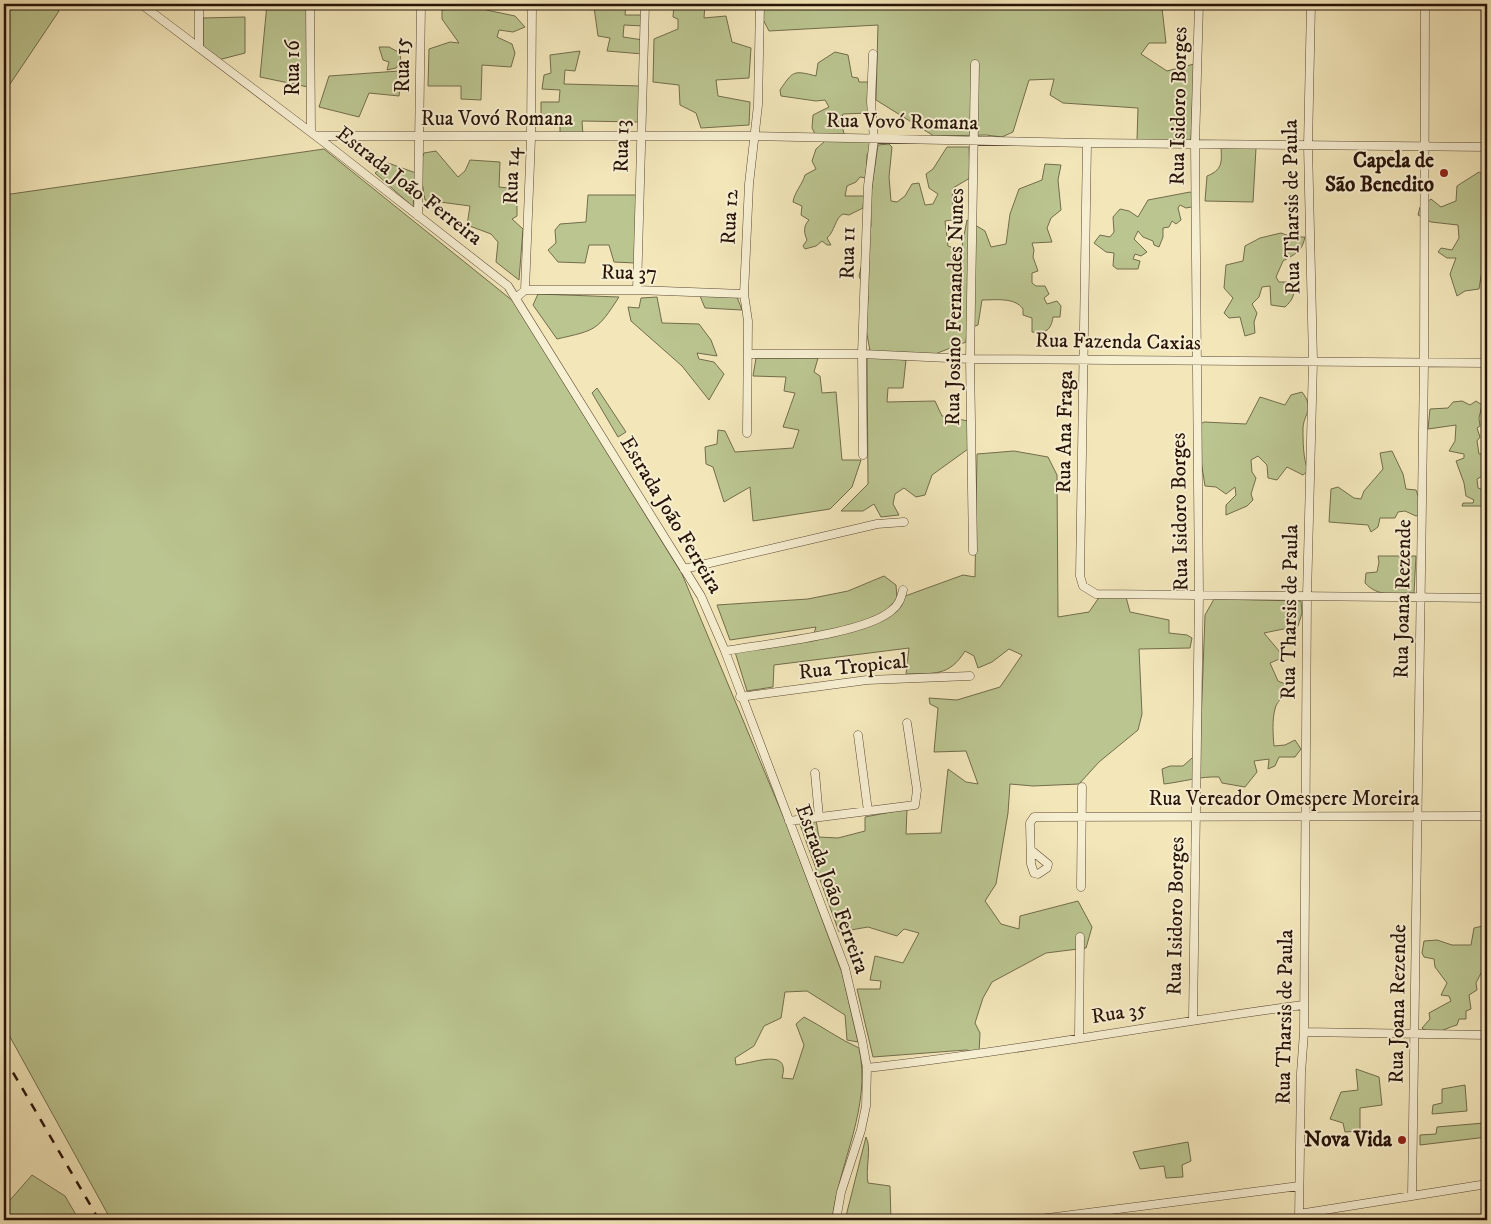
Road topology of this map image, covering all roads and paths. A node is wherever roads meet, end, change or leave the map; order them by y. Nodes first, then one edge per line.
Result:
1 (141, 4) edge
2 (199, 4) edge
3 (310, 4) edge
4 (421, 4) edge
5 (532, 4) edge
6 (645, 4) edge
7 (760, 4) edge
8 (1199, 4) edge
9 (1311, 4) edge
10 (1425, 4) edge
11 (198, 47) junction
12 (873, 54) dead end
13 (975, 64) dead end
14 (314, 134) junction
15 (420, 136) junction
16 (756, 136) junction
17 (639, 137) junction
18 (531, 138) junction
19 (874, 139) junction
20 (974, 142) junction
21 (1087, 143) junction
22 (1195, 144) junction
23 (1424, 145) junction
24 (1308, 146) junction
25 (1487, 146) edge
26 (418, 216) junction
27 (525, 290) junction
28 (637, 290) junction
29 (744, 294) junction
30 (516, 298) junction
31 (748, 354) junction
32 (862, 354) junction
33 (970, 359) junction
34 (1084, 359) junction
35 (1196, 361) junction
36 (1312, 361) junction
37 (1424, 363) junction
38 (1487, 363) edge
39 (747, 433) dead end
40 (863, 455) dead end
41 (904, 522) dead end
42 (973, 551) dead end
43 (684, 569) junction
44 (903, 590) dead end
45 (1199, 595) junction
46 (1307, 596) junction
47 (1421, 597) junction
48 (1487, 598) edge
49 (725, 651) junction
50 (970, 676) dead end
51 (740, 697) junction
52 (907, 723) dead end
53 (858, 736) dead end
54 (815, 772) dead end
55 (1082, 787) dead end
56 (868, 811) junction
57 (1306, 815) junction
58 (1195, 816) junction
59 (1487, 816) edge
60 (819, 817) junction
61 (1418, 817) junction
62 (1081, 818) junction
63 (789, 822) junction
64 (1030, 850) dead end
65 (1081, 887) dead end
66 (1080, 938) dead end
67 (1303, 1005) junction
68 (1193, 1019) junction
69 (1304, 1032) junction
70 (1415, 1034) junction
71 (1487, 1035) edge
72 (1079, 1037) junction
73 (867, 1068) junction
74 (1487, 1184) edge
75 (1299, 1186) junction
76 (1412, 1195) junction
77 (1299, 1217) edge
78 (836, 1220) edge
79 (1032, 1220) edge

1 - 11 street, Estrada João Ferreira
2 - 11 street
3 - 14 street, Rua 16
4 - 15 street, Rua 15
5 - 18 street, Rua 14
6 - 17 street, Rua 13
7 - 16 street, Rua 12
8 - 22 street, Rua Isidoro Borges
9 - 24 street, Rua Tharsis de Paula
10 - 23 street, Rua Joana Rezende
11 - 14 street, Estrada João Ferreira
12 - 19 street, Rua 11
13 - 20 street, Rua Josino Fernandes Nunes
14 - 15 street, Rua Vovó Romana
14 - 26 street, Estrada João Ferreira
15 - 18 street, Rua Vovó Romana
15 - 26 street, Rua 15
16 - 17 street, Rua Vovó Romana
16 - 19 street, Rua Vovó Romana
16 - 29 street, Rua 12
17 - 18 street, Rua Vovó Romana
17 - 28 street, Rua 13
18 - 27 street, Rua 14
19 - 20 street, Rua Vovó Romana
19 - 32 street, Rua 11
20 - 21 street, Rua Vovó Romana
20 - 33 street, Rua Josino Fernandes Nunes
21 - 22 street, Rua Vovó Romana
21 - 34 street, Rua Ana Fraga
22 - 24 street, Rua Vovó Romana
22 - 35 street, Rua Isidoro Borges
23 - 24 street, Rua Vovó Romana
23 - 25 street, Rua Vovó Romana
23 - 37 street, Rua Joana Rezende
24 - 36 street, Rua Tharsis de Paula
26 - 30 street, Estrada João Ferreira
27 - 28 street, Rua 37
27 - 30 street
28 - 29 street, Rua 37
29 - 31 street, Rua 12
30 - 43 street, Estrada João Ferreira
31 - 32 street, Rua Fazenda Caxias
31 - 39 street, Rua 12
32 - 33 street, Rua Fazenda Caxias
32 - 40 street, Rua 11
33 - 34 street, Rua Fazenda Caxias
33 - 42 street, Rua Josino Fernandes Nunes
34 - 35 street, Rua Fazenda Caxias
34 - 45 street, Rua Ana Fraga
35 - 36 street, Rua Fazenda Caxias
35 - 45 street, Rua Isidoro Borges
36 - 37 street, Rua Fazenda Caxias
36 - 46 street, Rua Tharsis de Paula
37 - 38 street, Rua Fazenda Caxias
37 - 47 street, Rua Joana Rezende
41 - 43 street
43 - 49 street, Estrada João Ferreira
44 - 49 street
45 - 46 street
45 - 58 street, Rua Isidoro Borges
46 - 47 street
46 - 57 street, Rua Tharsis de Paula
47 - 48 street
47 - 61 street, Rua Joana Rezende
49 - 51 street, Estrada João Ferreira
50 - 51 street, Rua Tropical
51 - 63 street, Estrada João Ferreira
52 - 56 street
53 - 56 street
54 - 60 street
55 - 62 street
56 - 60 street
57 - 58 street, Rua Vereador Omespere Moreira
57 - 61 street, Rua Vereador Omespere Moreira
57 - 67 street, Rua Tharsis de Paula
58 - 62 street, Rua Vereador Omespere Moreira
58 - 68 street, Rua Isidoro Borges
59 - 61 street, Rua Vereador Omespere Moreira
60 - 63 street
61 - 70 street, Rua Joana Rezende
62 - 64 street, Rua Vereador Omespere Moreira
62 - 65 street
63 - 73 street, Estrada João Ferreira
66 - 72 street
67 - 68 street, Rua 35
67 - 69 street, Rua Tharsis de Paula
68 - 72 street, Rua 35
69 - 70 street
69 - 75 street, Rua Tharsis de Paula
70 - 71 street
70 - 76 street, Rua Joana Rezende
72 - 73 street, Rua 35
73 - 78 street, Estrada João Ferreira
74 - 76 street
75 - 77 street, Rua Tharsis de Paula
75 - 79 street
76 - 77 street

